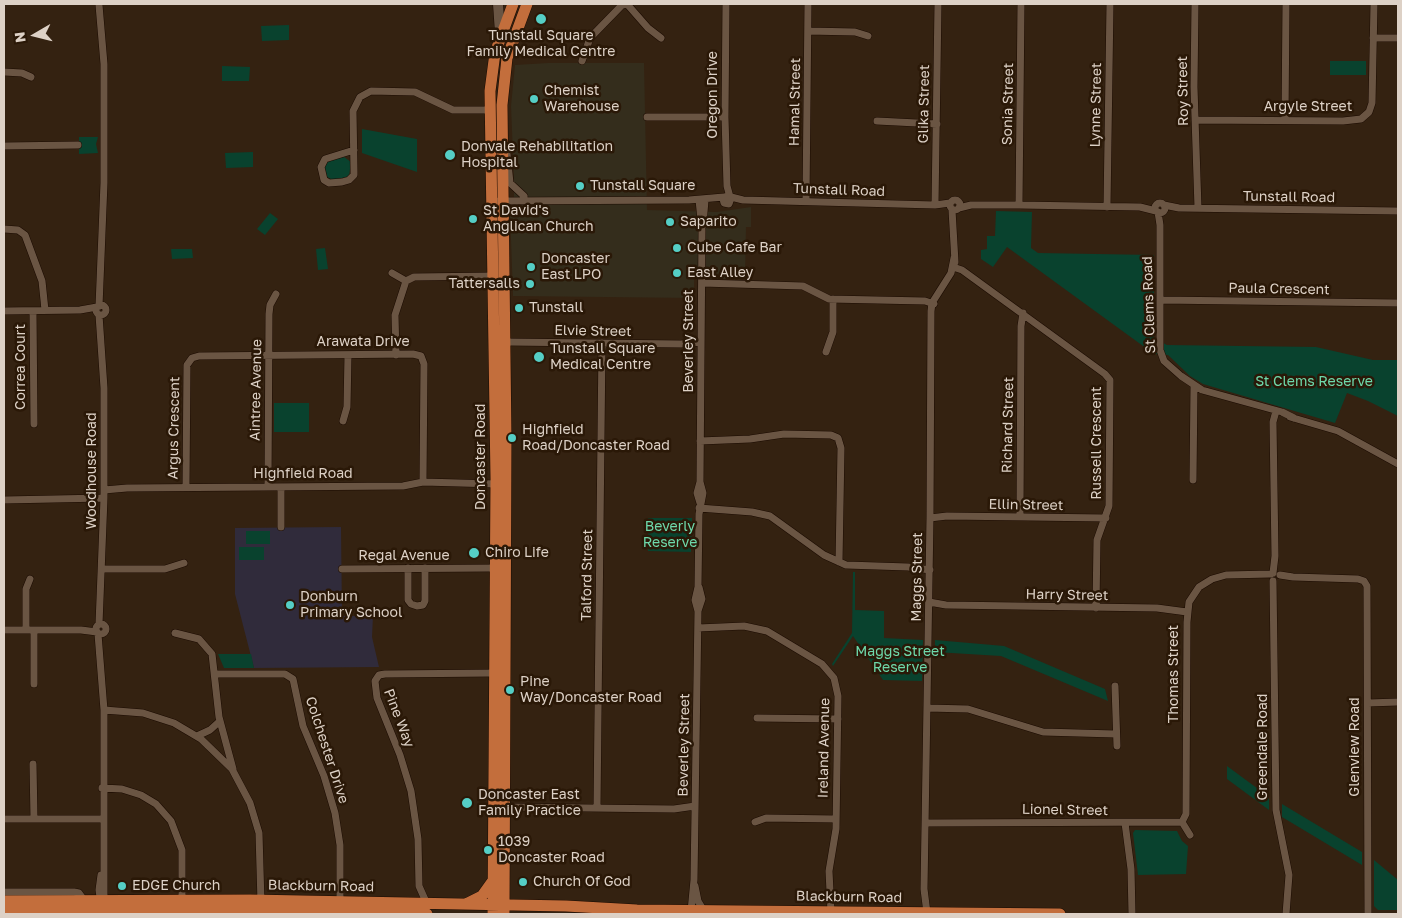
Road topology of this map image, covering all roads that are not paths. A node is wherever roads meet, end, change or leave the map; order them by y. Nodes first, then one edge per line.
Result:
1 (101, 4) edge
2 (498, 4) edge
3 (623, 4) edge
4 (628, 4) edge
5 (726, 4) edge
6 (808, 4) edge
7 (938, 4) edge
8 (1021, 4) edge
9 (1110, 4) edge
10 (1195, 4) edge
11 (1286, 4) edge
12 (1374, 4) edge
13 (516, 6) edge
14 (808, 31) junction
15 (500, 33) junction
16 (868, 36) dead end
17 (661, 38) dead end
18 (1373, 38) junction
19 (1398, 38) edge
20 (510, 48) junction
21 (495, 53) junction
22 (582, 61) dead end
23 (4, 72) edge
24 (31, 76) dead end
25 (490, 110) junction
26 (647, 117) dead end
27 (726, 117) junction
28 (878, 120) dead end
29 (1195, 120) junction
30 (1285, 120) junction
31 (937, 124) junction
32 (502, 125) junction
33 (78, 145) dead end
34 (4, 146) edge
35 (354, 150) junction
36 (524, 196) junction
37 (499, 199) junction
38 (542, 199) junction
39 (727, 199) junction
40 (705, 200) junction
41 (806, 201) junction
42 (935, 205) junction
43 (1019, 206) junction
44 (955, 207) junction
45 (1107, 207) junction
46 (1196, 208) junction
47 (1160, 209) junction
48 (1398, 211) edge
49 (4, 229) edge
50 (954, 267) junction
51 (392, 273) dead end
52 (494, 276) junction
53 (406, 281) junction
54 (702, 285) junction
55 (276, 294) dead end
56 (834, 300) junction
57 (1160, 300) junction
58 (934, 302) junction
59 (1398, 303) edge
60 (40, 310) junction
61 (100, 310) junction
62 (4, 311) edge
63 (1025, 315) junction
64 (506, 342) junction
65 (602, 343) junction
66 (701, 344) junction
67 (826, 352) dead end
68 (396, 354) junction
69 (269, 355) junction
70 (348, 355) junction
71 (1194, 386) junction
72 (1276, 414) junction
73 (343, 421) dead end
74 (34, 424) dead end
75 (700, 438) junction
76 (1398, 464) edge
77 (1193, 480) dead end
78 (500, 481) junction
79 (423, 482) junction
80 (186, 487) junction
81 (268, 487) junction
82 (281, 487) junction
83 (104, 488) junction
84 (4, 500) edge
85 (104, 500) junction
86 (699, 508) junction
87 (930, 516) junction
88 (1020, 517) junction
89 (1106, 518) junction
90 (281, 527) dead end
91 (839, 562) junction
92 (184, 564) dead end
93 (408, 568) junction
94 (425, 568) junction
95 (496, 568) junction
96 (930, 568) junction
97 (102, 569) junction
98 (342, 569) dead end
99 (1275, 577) junction
100 (30, 579) dead end
101 (1364, 581) joint
102 (929, 604) junction
103 (1096, 608) junction
104 (1187, 612) junction
105 (698, 626) junction
106 (100, 629) junction
107 (4, 630) edge
108 (26, 630) junction
109 (34, 630) junction
110 (175, 633) dead end
111 (496, 673) junction
112 (215, 674) junction
113 (34, 684) dead end
114 (1115, 686) dead end
115 (1368, 701) junction
116 (1398, 702) edge
117 (927, 708) junction
118 (104, 710) junction
119 (757, 718) dead end
120 (838, 718) junction
121 (220, 721) junction
122 (1115, 734) junction
123 (197, 736) junction
124 (1117, 746) dead end
125 (34, 764) dead end
126 (234, 771) junction
127 (102, 788) junction
128 (505, 807) junction
129 (598, 808) junction
130 (695, 809) junction
131 (4, 819) edge
132 (34, 819) junction
133 (102, 819) junction
134 (836, 819) junction
135 (926, 821) junction
136 (755, 822) dead end
137 (1182, 822) junction
138 (1126, 823) junction
139 (1190, 835) dead end
140 (694, 880) junction
141 (492, 882) junction
142 (419, 886) junction
143 (4, 892) edge
144 (1289, 893) junction
145 (84, 900) junction
146 (4, 901) edge
147 (102, 902) junction
148 (182, 903) junction
149 (462, 905) junction
150 (254, 906) edge
151 (154, 907) edge
152 (334, 908) edge
153 (427, 909) edge
154 (4, 910) edge
155 (407, 910) edge
156 (498, 910) edge
157 (32, 912) edge
158 (71, 912) edge
159 (694, 912) edge
160 (829, 912) junction
161 (599, 913) edge
162 (930, 913) edge
163 (1033, 914) edge
164 (1060, 914) edge
165 (1132, 914) edge
166 (1286, 914) edge
167 (1291, 914) edge
168 (1368, 914) edge

1 - 61 street, Woodhouse Road
2 - 15 main road
3 - 22 street
4 - 17 street
5 - 27 street, Oregon Drive
6 - 14 street, Hamal Street
7 - 31 street, Glika Street
8 - 43 street, Sonia Street
9 - 45 street, Lynne Street
10 - 29 street, Roy Street
11 - 30 street
12 - 18 street, Argyle Street
13 - 15 main road, Doncaster Road
13 - 20 main road, Doncaster Road
14 - 16 street
14 - 41 street, Hamal Street
15 - 21 main road, Doncaster Road
18 - 19 street
18 - 30 street, Argyle Street
20 - 21 main road
20 - 32 main road, Doncaster Road
21 - 25 main road, Doncaster Road
23 - 24 street
25 - 35 street
25 - 37 main road, Doncaster Road
26 - 27 street
27 - 39 street, Oregon Drive
28 - 31 street
29 - 30 street, Argyle Street
29 - 46 street, Roy Street
31 - 42 street, Glika Street
32 - 36 street
32 - 37 main road, Doncaster Road
33 - 34 street
35 - 35 street
36 - 37 street, Tunstall Road
36 - 38 street, Tunstall Road
37 - 38 street, Tunstall Road
37 - 52 main road, Doncaster Road
37 - 64 main road, Doncaster Road
38 - 40 street, Tunstall Road
39 - 40 street, Tunstall Road
39 - 41 street, Tunstall Road
40 - 54 street, Beverley Street
41 - 42 street, Tunstall Road
42 - 44 street, Tunstall Road
43 - 44 street, Tunstall Road
43 - 45 street, Tunstall Road
44 - 50 street
45 - 47 street, Tunstall Road
46 - 47 street, Tunstall Road
46 - 48 street, Tunstall Road
47 - 57 street, St Clems Road
49 - 60 street, Correa Court
50 - 58 street
50 - 63 street, Russell Crescent
51 - 53 street
52 - 53 street
52 - 78 main road, Doncaster Road
53 - 68 street
54 - 56 street
54 - 66 street, Beverley Street
55 - 69 street, Aintree Avenue
56 - 58 street
56 - 67 street
57 - 59 street, Paula Crescent
57 - 71 street, St Clems Road
58 - 87 street, Maggs Street
60 - 61 street
60 - 62 street
60 - 74 street, Correa Court
61 - 83 street, Woodhouse Road
63 - 88 street, Richard Street
63 - 89 street, Russell Crescent
64 - 65 street, Elvie Street
64 - 78 main road, Doncaster Road
65 - 66 street, Elvie Street
65 - 129 street, Talford Street
66 - 75 street, Beverley Street
68 - 70 street, Arawata Drive
68 - 79 street, Arawata Drive
69 - 70 street, Arawata Drive
69 - 80 street, Argus Crescent
69 - 81 street, Aintree Avenue
70 - 73 street
71 - 72 street, St Clems Road
71 - 77 street
72 - 76 street, St Clems Road
72 - 99 street, Greendale Road
75 - 86 street, Beverley Street
75 - 91 street
78 - 79 street, Highfield Road
78 - 95 main road, Doncaster Road
78 - 128 main road, Doncaster Road
79 - 82 street, Highfield Road
80 - 81 street, Highfield Road
80 - 83 street, Highfield Road
81 - 82 street, Highfield Road
82 - 90 street
83 - 85 street, Woodhouse Road
84 - 85 street
85 - 97 street, Woodhouse Road
86 - 91 street
86 - 105 street, Beverley Street
87 - 88 street, Ellin Street
87 - 96 street, Maggs Street
88 - 89 street, Ellin Street
89 - 103 street, Russell Crescent
91 - 96 street
92 - 97 street
93 - 94 street, Regal Avenue
93 - 94 street
93 - 98 street, Regal Avenue
94 - 95 street, Regal Avenue
95 - 111 main road, Doncaster Road
96 - 102 street, Maggs Street
97 - 106 street, Woodhouse Road
99 - 101 street, Thomas Street
99 - 104 street, Thomas Street
99 - 144 street, Greendale Road
100 - 108 street
101 - 115 street, Glenview Road
102 - 103 street, Harry Street
102 - 117 street, Maggs Street
103 - 104 street, Harry Street
104 - 137 street, Thomas Street
105 - 120 street, Ireland Avenue
105 - 130 street, Beverley Street
106 - 109 street
106 - 118 street, Woodhouse Road
107 - 108 street
108 - 109 street
109 - 113 street
110 - 112 street
111 - 141 main road, Doncaster Road
111 - 142 street, Pine Way
112 - 121 street
112 - 152 street, Colchester Drive
114 - 122 street
115 - 116 street
115 - 168 street, Glenview Road
117 - 122 street
117 - 135 street, Maggs Street
118 - 123 street
118 - 127 street, Woodhouse Road
119 - 120 street
120 - 134 street, Ireland Avenue
121 - 123 street
121 - 126 street
122 - 124 street
123 - 126 street
125 - 132 street
126 - 150 street
127 - 133 street, Woodhouse Road
127 - 148 street
128 - 129 street
128 - 156 main road, Doncaster Road
129 - 130 street
130 - 140 street, Beverley Street
131 - 132 street
132 - 133 street
133 - 147 street, Woodhouse Road
134 - 136 street
134 - 160 street, Ireland Avenue
135 - 138 street, Lionel Street
135 - 162 street, Maggs Street
137 - 138 street, Lionel Street
137 - 139 street
138 - 165 street
140 - 159 street, Beverley Street
140 - 159 street, Beverley Street
141 - 149 main road
141 - 156 main road, Doncaster Road
142 - 153 street, Pine Way
142 - 155 street, Pine Way
143 - 145 street
144 - 166 street, Greendale Road
144 - 167 street, Greendale Road
145 - 146 main road, Blackburn Road
145 - 147 main road, Blackburn Road
147 - 151 main road, Blackburn Road
147 - 158 main road, Blackburn Road
148 - 150 main road, Blackburn Road
148 - 151 main road, Blackburn Road
149 - 153 main road, Blackburn Road
149 - 156 main road, Blackburn Road
150 - 152 main road, Blackburn Road
152 - 155 main road, Blackburn Road
153 - 155 main road, Blackburn Road
154 - 157 main road, Blackburn Road
156 - 161 main road, Blackburn Road
157 - 158 main road, Blackburn Road
159 - 160 main road, Blackburn Road
159 - 161 main road, Blackburn Road
160 - 162 main road, Blackburn Road
162 - 163 main road, Blackburn Road
163 - 164 main road, Blackburn Road

